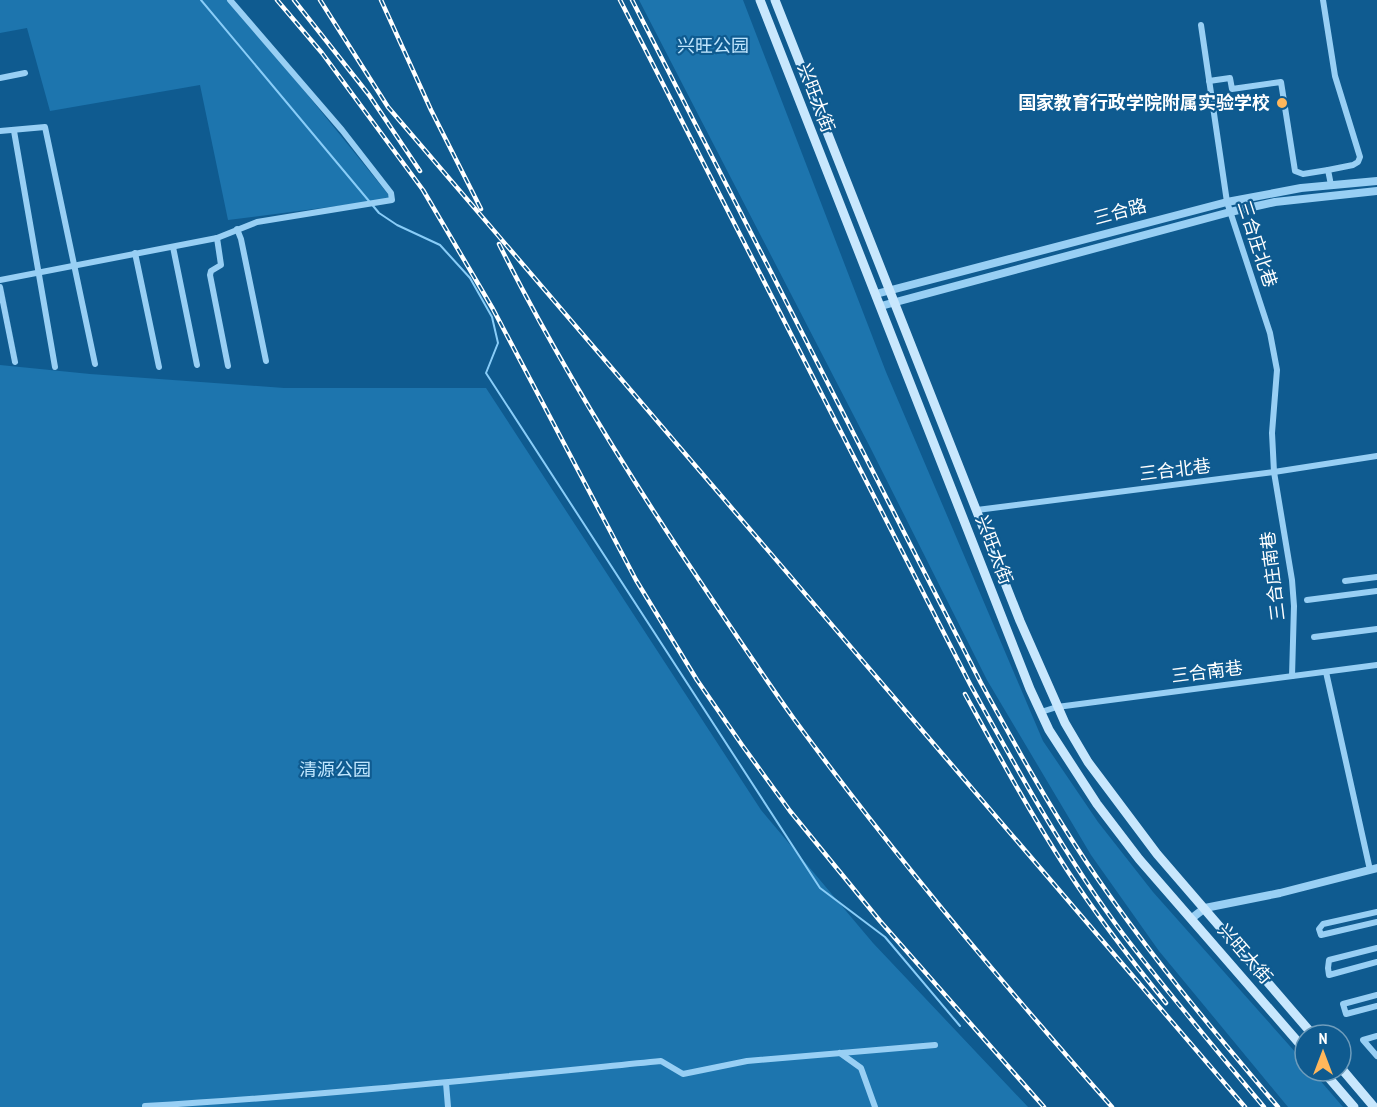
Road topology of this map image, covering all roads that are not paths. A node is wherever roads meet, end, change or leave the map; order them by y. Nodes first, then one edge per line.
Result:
1 (230, 0) edge
2 (760, 0) edge
3 (775, 0) edge
4 (1323, 0) edge
5 (1201, 25) dead end
6 (25, 74) dead end
7 (0, 78) edge
8 (1209, 81) junction
9 (0, 131) edge
10 (14, 131) junction
11 (1328, 170) junction
12 (1377, 181) edge
13 (1331, 185) junction
14 (1377, 191) edge
15 (1227, 202) junction
16 (1230, 212) junction
17 (237, 229) junction
18 (218, 238) junction
19 (173, 247) junction
20 (135, 253) junction
21 (75, 266) junction
22 (38, 273) junction
23 (0, 280) edge
24 (0, 287) edge
25 (890, 290) junction
26 (876, 294) junction
27 (895, 302) junction
28 (881, 306) junction
29 (266, 361) dead end
30 (15, 362) dead end
31 (95, 364) dead end
32 (197, 365) dead end
33 (228, 366) dead end
34 (55, 367) dead end
35 (159, 367) dead end
36 (1377, 456) edge
37 (1274, 472) junction
38 (977, 510) junction
39 (1377, 577) edge
40 (1344, 581) dead end
41 (1377, 591) edge
42 (1308, 600) dead end
43 (1377, 629) edge
44 (1314, 637) dead end
45 (1377, 665) edge
46 (1326, 672) junction
47 (1292, 676) junction
48 (1057, 706) junction
49 (1041, 712) junction
50 (1373, 869) edge
51 (1205, 908) junction
52 (1377, 912) edge
53 (1192, 918) junction
54 (1377, 922) edge
55 (1377, 948) edge
56 (1377, 962) edge
57 (1377, 995) edge
58 (1377, 1006) edge
59 (1303, 1023) edge
60 (1293, 1036) edge
61 (1377, 1036) edge
62 (934, 1045) dead end
63 (840, 1053) junction
64 (1377, 1056) edge
65 (1353, 1082) edge
66 (446, 1083) junction
67 (1333, 1083) edge
68 (145, 1106) edge
69 (448, 1107) edge
70 (875, 1107) edge
71 (1354, 1107) edge
72 (1374, 1107) edge

1 - 17 street
2 - 26 main road, 兴旺大街
3 - 25 main road, 兴旺大街
4 - 11 street
5 - 8 street, 三合庄北巷
6 - 7 street
8 - 11 street
8 - 15 street, 三合庄北巷
9 - 10 street
10 - 21 street
10 - 22 street
11 - 13 street
12 - 13 street, 三合路
13 - 15 street, 三合路
14 - 16 street, 三合路
15 - 16 street, 三合庄北巷
15 - 25 street, 三合路
16 - 27 street, 三合路
16 - 37 street, 三合庄北巷
17 - 18 street
17 - 29 street
18 - 19 street
18 - 33 street
19 - 20 street
19 - 32 street
20 - 21 street
20 - 35 street
21 - 22 street
21 - 31 street
22 - 23 street
22 - 34 street
24 - 30 street
25 - 26 street, 三合路
25 - 27 main road, 兴旺大街
26 - 28 main road, 兴旺大街
27 - 28 street, 三合路
27 - 38 main road, 兴旺大街
28 - 49 main road, 兴旺大街
36 - 37 street, 三合北巷
37 - 38 street, 三合北巷
37 - 47 street, 三合庄南巷
38 - 48 main road, 兴旺大街
39 - 40 street
41 - 42 street
43 - 44 street
45 - 46 street, 三合南巷
46 - 47 street, 三合南巷
46 - 50 street
47 - 48 street, 三合南巷
48 - 49 street, 三合南巷
48 - 51 main road, 兴旺大街
49 - 53 main road, 兴旺大街
50 - 51 street
51 - 53 street
51 - 59 main road, 兴旺大街
52 - 54 street
53 - 60 main road, 兴旺大街
55 - 56 street
57 - 58 street
61 - 64 street
62 - 63 street
63 - 66 street
63 - 70 street
65 - 72 main road
66 - 68 street
66 - 69 street
67 - 71 main road

